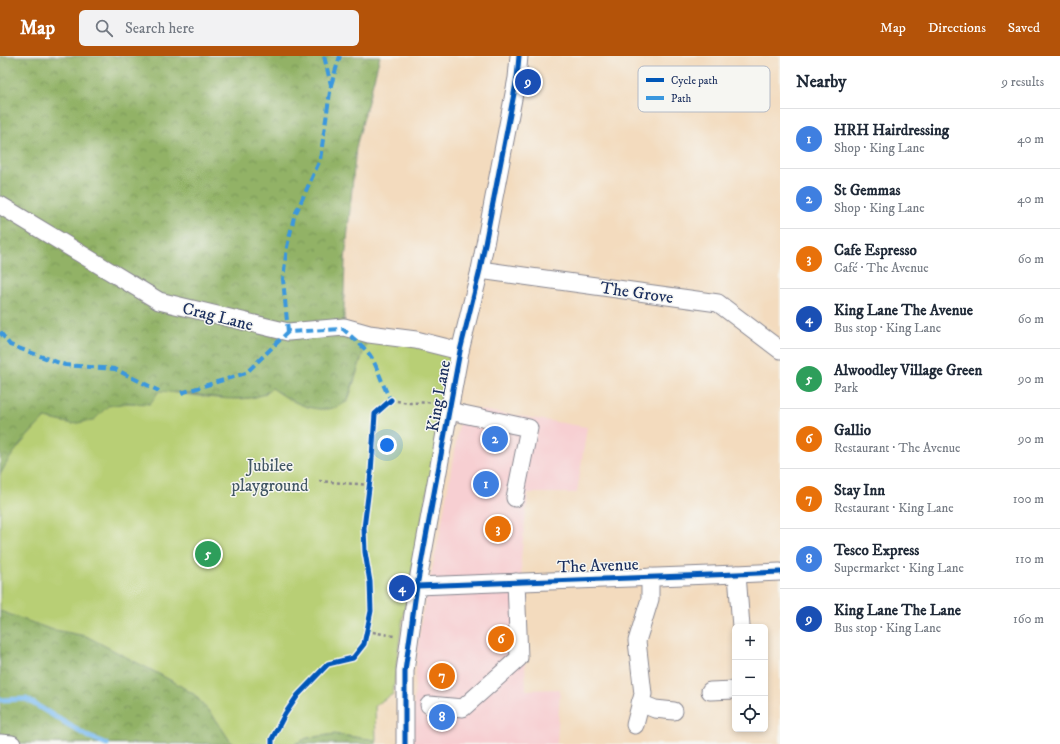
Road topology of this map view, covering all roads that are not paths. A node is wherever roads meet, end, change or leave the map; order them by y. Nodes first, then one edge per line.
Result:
1 (519, 56) edge
2 (0, 205) edge
3 (480, 270) junction
4 (420, 350) dead end
5 (780, 350) edge
6 (460, 352) junction
7 (450, 405) junction
8 (515, 498) dead end
9 (780, 572) edge
10 (738, 574) junction
11 (650, 578) junction
12 (516, 582) junction
13 (417, 586) junction
14 (741, 624) edge
15 (732, 690) edge
16 (710, 691) dead end
17 (640, 703) junction
18 (429, 705) dead end
19 (674, 711) dead end
20 (635, 726) dead end
21 (0, 743) edge
22 (12, 744) edge
23 (405, 744) edge

1 - 3 street, King Lane
2 - 6 street, Crag Lane
3 - 5 street, The Grove
3 - 6 street, King Lane
4 - 6 street
6 - 7 street, King Lane
7 - 8 street
7 - 13 street, King Lane
9 - 10 street, The Avenue
10 - 11 street, The Avenue
10 - 14 street
11 - 12 street, The Avenue
11 - 17 street
12 - 13 street, The Avenue
12 - 18 street
13 - 23 street, King Lane
15 - 16 street
17 - 19 street
17 - 20 street
21 - 22 street

